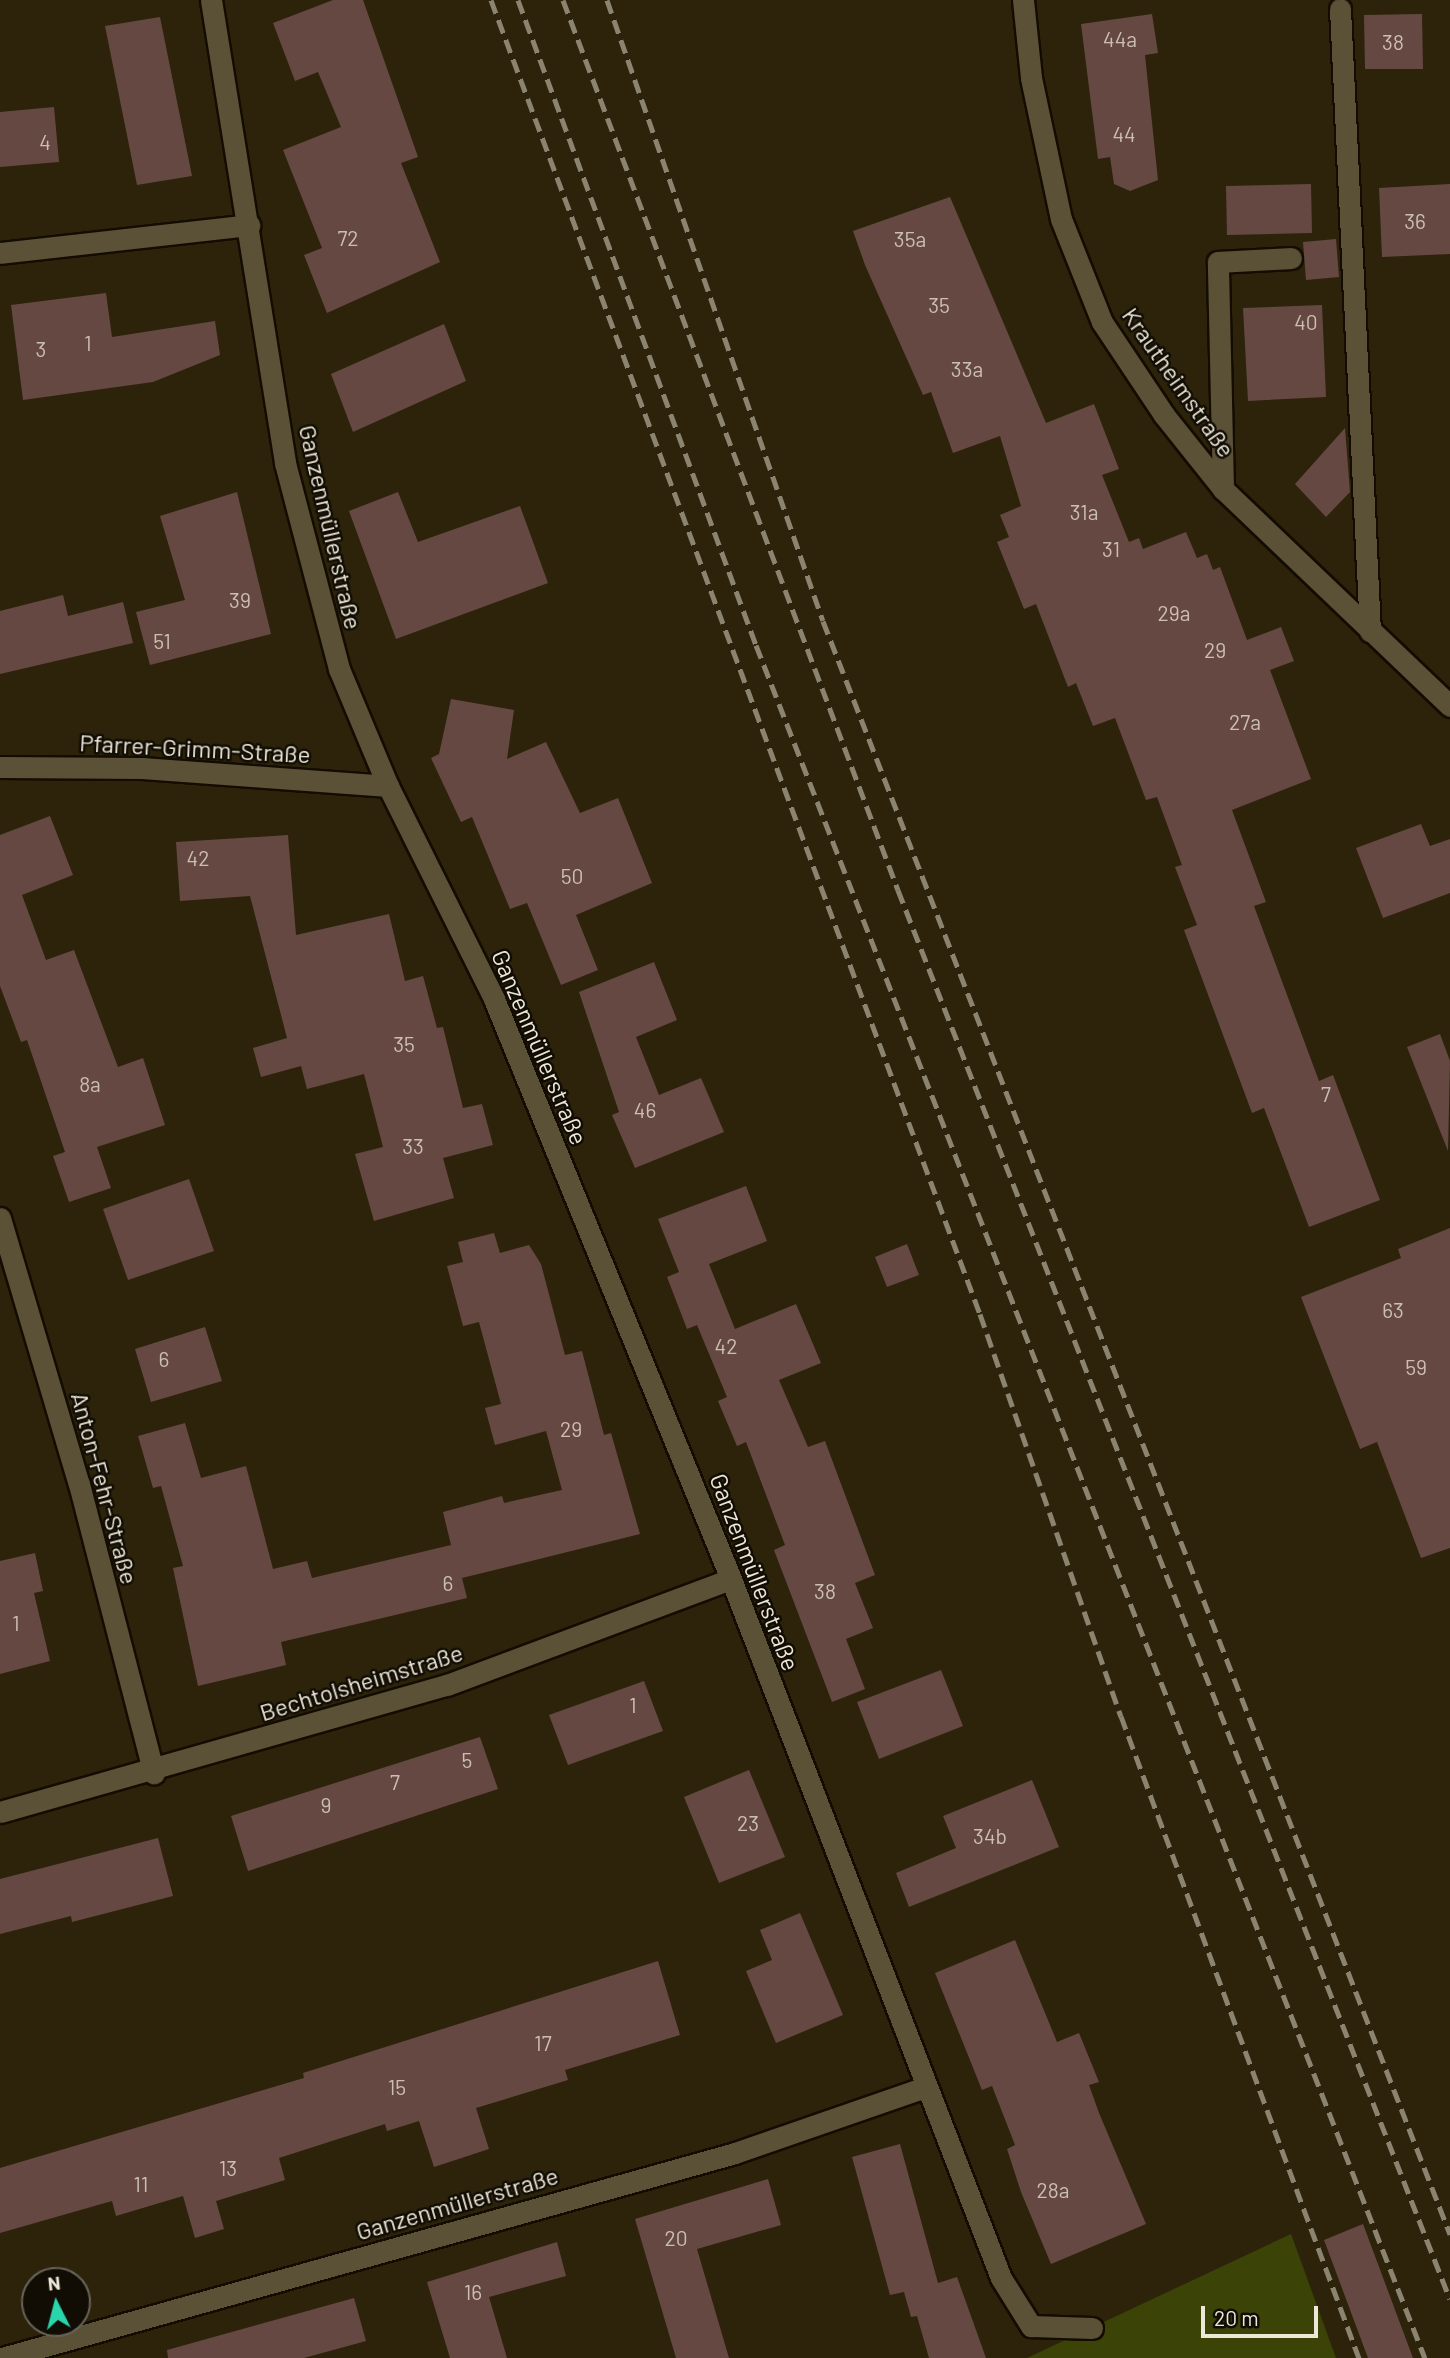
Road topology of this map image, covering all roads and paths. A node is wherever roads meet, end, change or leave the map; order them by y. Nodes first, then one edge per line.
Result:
1 (211, 0) edge
2 (1023, 0) edge
3 (1340, 9) dead end
4 (249, 225) junction
5 (0, 253) edge
6 (1292, 258) dead end
7 (1223, 489) junction
8 (1370, 631) junction
9 (1450, 706) edge
10 (0, 766) edge
11 (388, 786) junction
12 (0, 1218) edge
13 (731, 1579) junction
14 (154, 1773) junction
15 (0, 1812) edge
16 (923, 2088) junction
17 (1092, 2328) dead end
18 (2, 2358) edge

1 - 4 street, Ganzenmüllerstraße
2 - 7 street, Krautheimstraße
3 - 8 street
4 - 5 street
4 - 11 street, Ganzenmüllerstraße
6 - 7 street
7 - 8 street, Krautheimstraße
8 - 9 street, Krautheimstraße
10 - 11 street, Pfarrer-Grimm-Straße
11 - 13 street, Ganzenmüllerstraße
12 - 14 street, Anton-Fehr-Straße
13 - 14 street, Bechtolsheimstraße
13 - 16 street, Ganzenmüllerstraße
14 - 15 street, Bechtolsheimstraße
16 - 17 street, Ganzenmüllerstraße
16 - 18 street, Ganzenmüllerstraße

